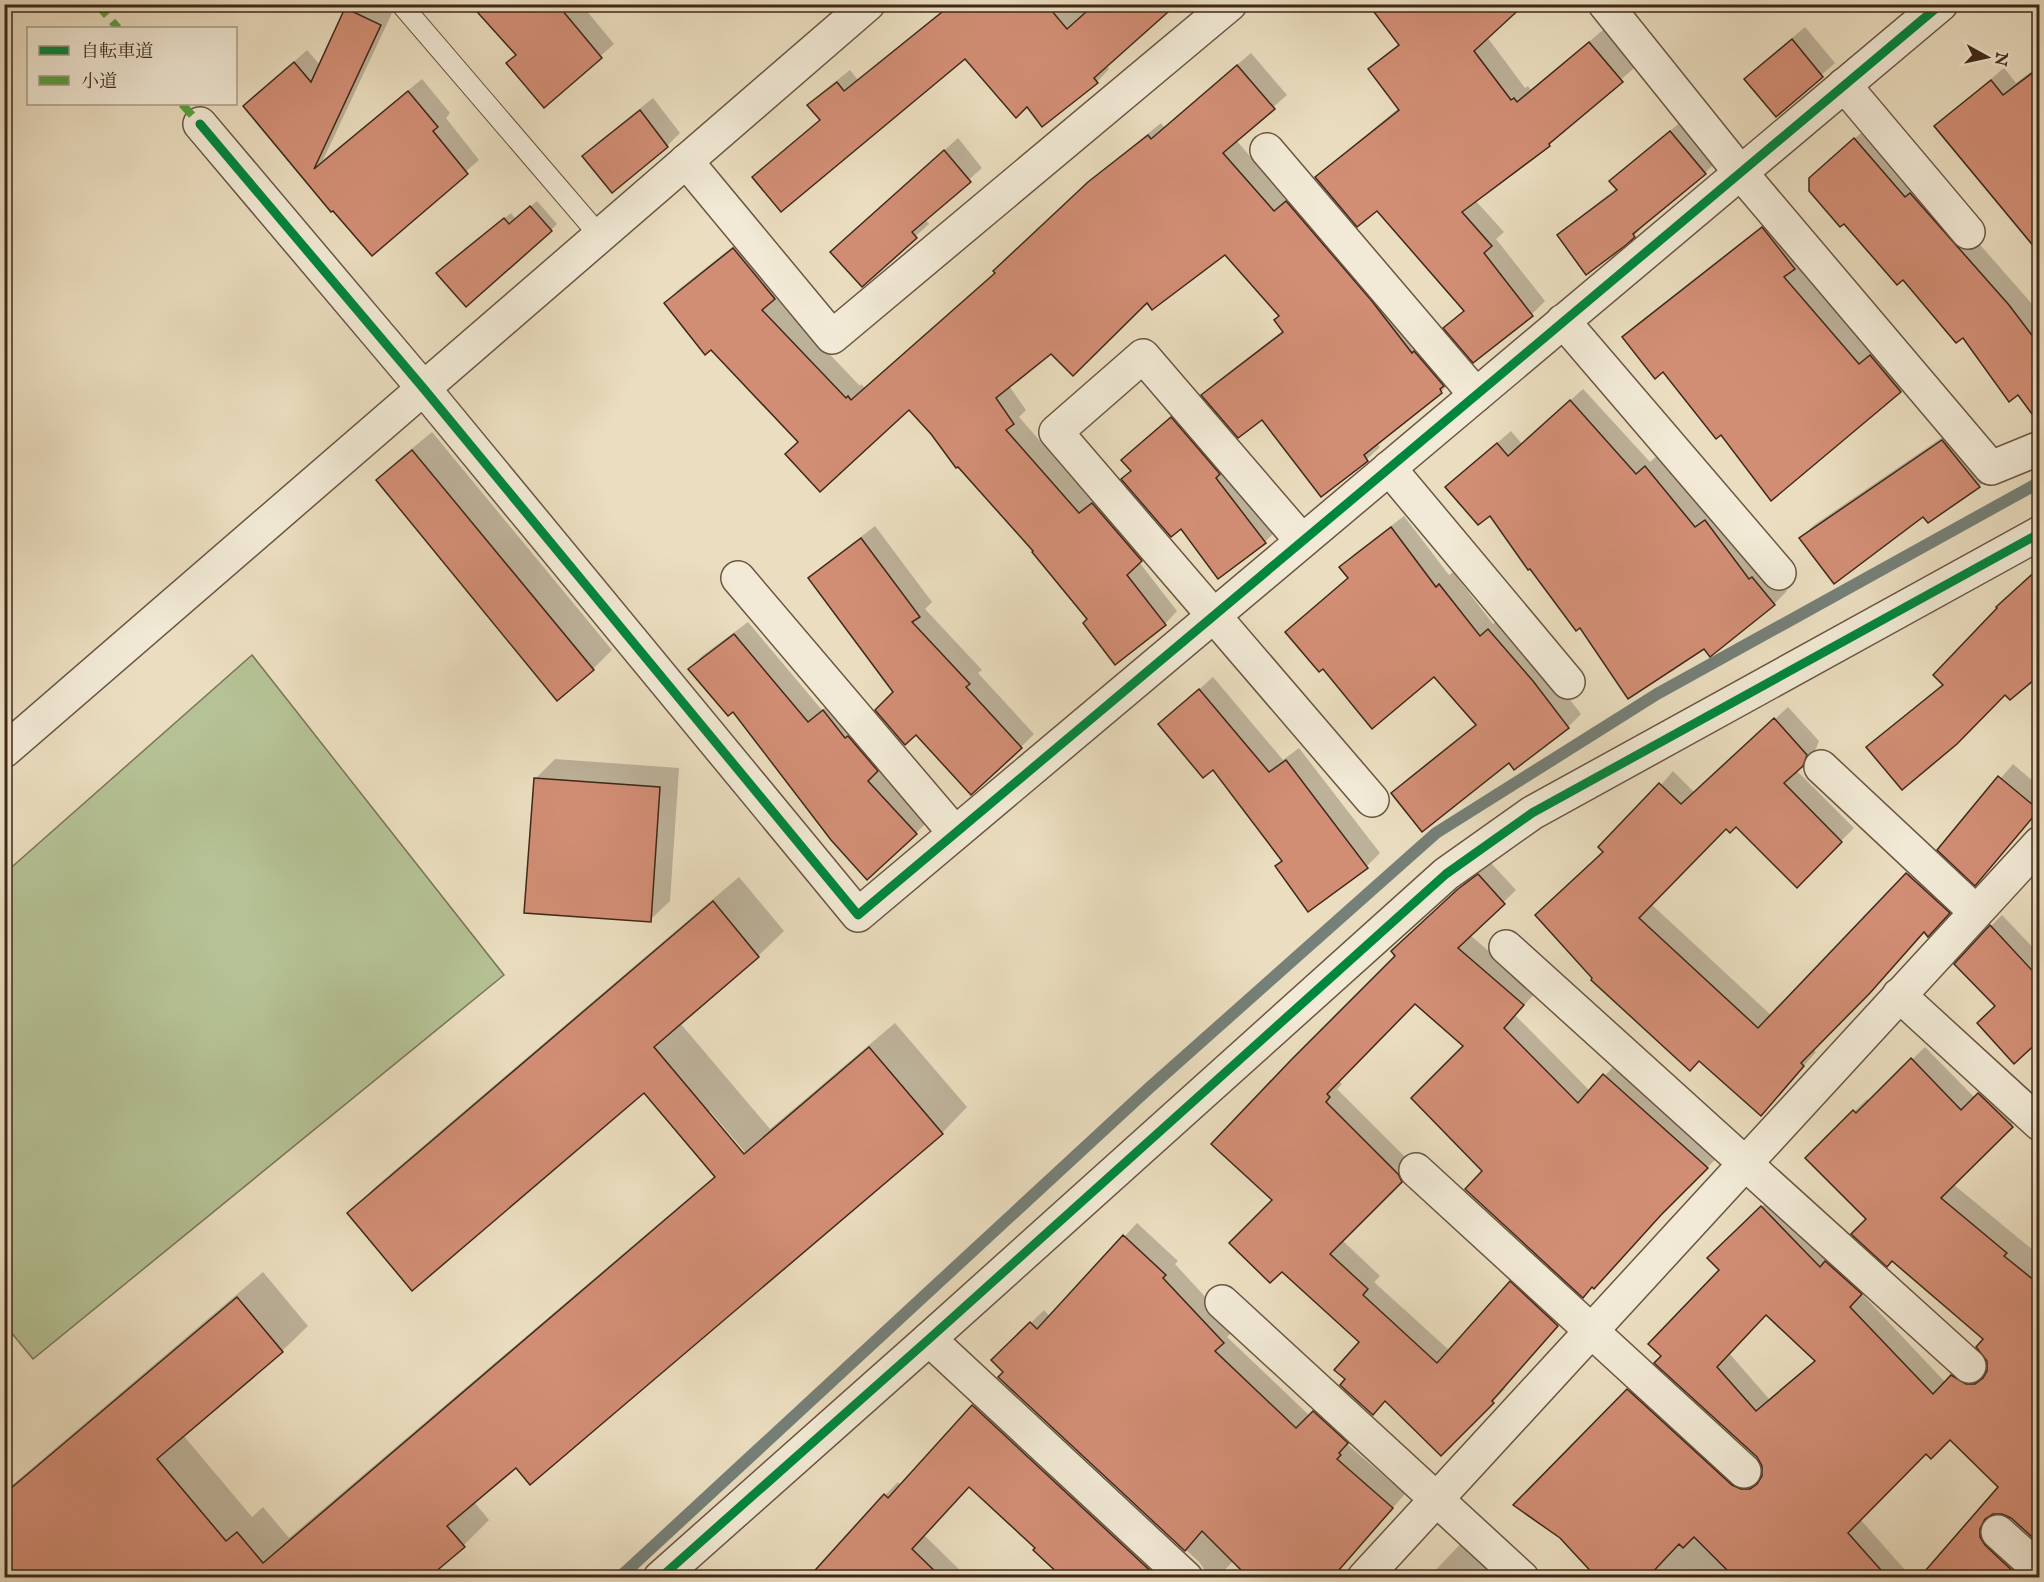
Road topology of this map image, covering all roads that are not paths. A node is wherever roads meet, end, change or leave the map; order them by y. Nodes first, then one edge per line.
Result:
1 (401, 4) edge
2 (868, 4) edge
3 (1230, 4) edge
4 (1605, 4) edge
5 (1941, 4) edge
6 (1844, 85) junction
7 (200, 124) dead end
8 (1267, 150) dead end
9 (686, 161) junction
10 (1740, 172) junction
11 (1968, 232) dead end
12 (600, 236) junction
13 (1563, 321) junction
14 (424, 389) junction
15 (1476, 395) junction
16 (2037, 455) edge
17 (1389, 468) junction
18 (2040, 533) edge
19 (1302, 541) junction
20 (1779, 573) dead end
21 (738, 578) dead end
22 (1213, 615) junction
23 (1568, 682) dead end
24 (4, 751) edge
25 (1821, 767) dead end
26 (1372, 800) dead end
27 (955, 833) junction
28 (2040, 843) edge
29 (1976, 912) junction
30 (1506, 947) dead end
31 (1899, 995) junction
32 (2040, 1124) edge
33 (1746, 1163) junction
34 (1416, 1170) dead end
35 (1222, 1302) dead end
36 (1591, 1330) junction
37 (929, 1339) junction
38 (1970, 1366) dead end
39 (1744, 1471) dead end
40 (1436, 1499) junction
41 (1998, 1532) dead end
42 (2040, 1570) edge
43 (660, 1578) edge
44 (1186, 1578) edge
45 (1364, 1578) edge
46 (1522, 1578) edge

1 - 12 lane
2 - 9 street
3 - 9 street
4 - 10 street
5 - 6 street
6 - 10 street
6 - 11 street
7 - 14 street
8 - 15 street
9 - 12 street
10 - 13 street
10 - 16 street
12 - 14 street
13 - 15 street
13 - 20 street
14 - 24 street
14 - 27 street
15 - 17 street
17 - 19 street
17 - 23 street
18 - 37 street
19 - 22 street
19 - 22 street
21 - 27 street
22 - 26 street
22 - 27 street
25 - 29 street
28 - 29 street
29 - 31 street
30 - 33 street
31 - 32 street
31 - 33 street
33 - 36 street
33 - 38 street
34 - 36 street
35 - 40 street
36 - 39 street
36 - 40 street
37 - 43 street
37 - 44 street
40 - 45 street
40 - 46 street
41 - 42 street

